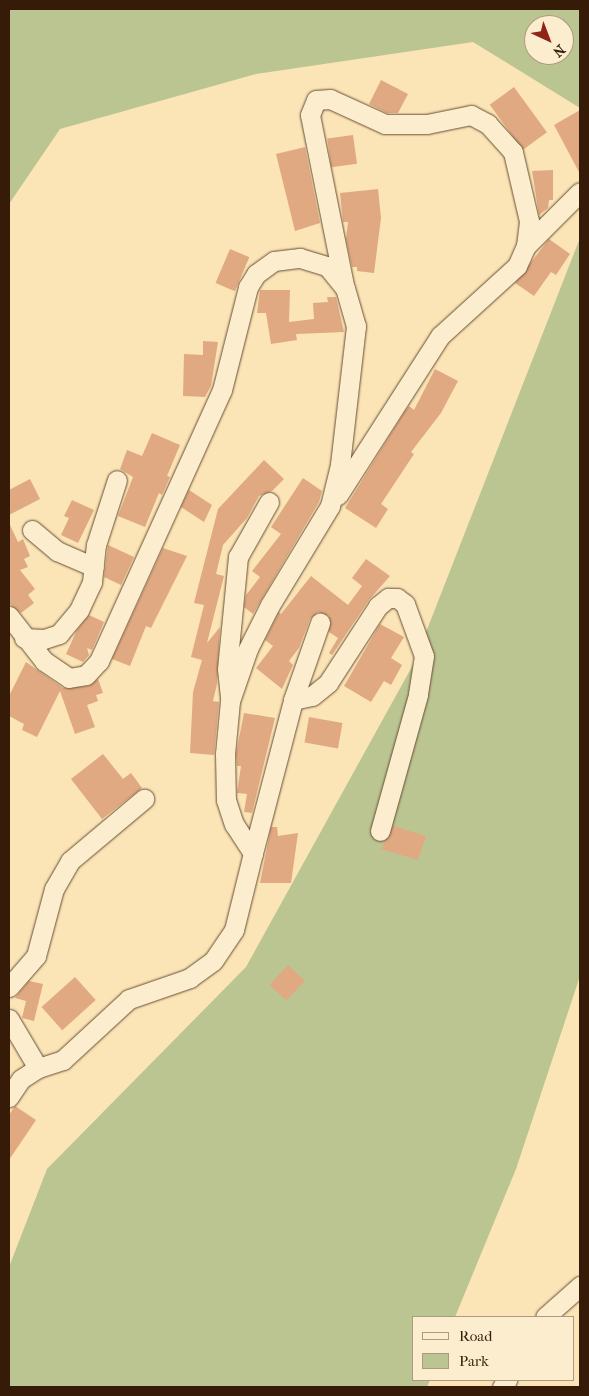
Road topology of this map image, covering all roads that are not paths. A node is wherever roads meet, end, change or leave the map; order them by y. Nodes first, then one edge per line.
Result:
1 (580, 192) edge
2 (526, 246) junction
3 (345, 288) junction
4 (117, 480) dead end
5 (269, 502) dead end
6 (330, 506) junction
7 (32, 530) dead end
8 (94, 567) junction
9 (9, 616) edge
10 (320, 623) dead end
11 (24, 638) junction
12 (293, 700) junction
13 (230, 701) junction
14 (144, 798) dead end
15 (380, 831) dead end
16 (253, 853) junction
17 (9, 986) edge
18 (9, 1019) edge
19 (38, 1068) junction
20 (9, 1097) edge
21 (580, 1286) edge
22 (547, 1316) edge

1 - 2 street
2 - 3 street
2 - 6 street
3 - 6 street
3 - 11 street
4 - 8 street
5 - 13 street
6 - 13 street
7 - 8 street
8 - 11 street
9 - 11 street
10 - 12 street
12 - 15 street
12 - 16 street
13 - 16 street
14 - 17 street
16 - 19 street
18 - 19 street
19 - 20 street
21 - 22 street

